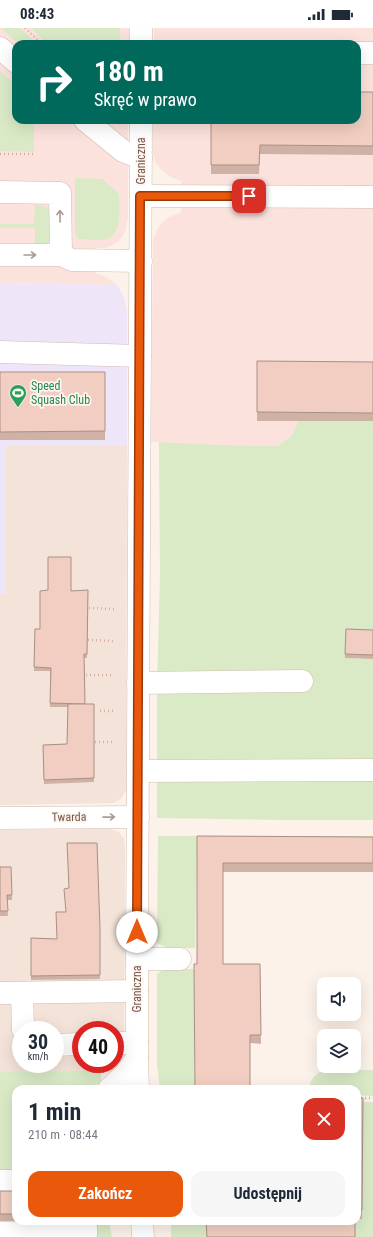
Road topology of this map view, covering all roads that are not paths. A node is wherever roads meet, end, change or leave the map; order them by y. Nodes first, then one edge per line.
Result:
1 (141, 28) edge
2 (141, 40) edge
3 (0, 48) edge
4 (361, 53) edge
5 (373, 53) edge
6 (12, 58) edge
7 (90, 124) edge
8 (141, 124) edge
9 (141, 158) junction
10 (0, 192) edge
11 (140, 196) junction
12 (373, 197) edge
13 (0, 255) edge
14 (61, 255) junction
15 (141, 261) junction
16 (0, 352) edge
17 (140, 356) junction
18 (302, 681) dead end
19 (138, 682) junction
20 (138, 770) junction
21 (373, 770) edge
22 (138, 816) junction
23 (0, 818) edge
24 (180, 958) dead end
25 (137, 959) junction
26 (137, 991) junction
27 (22, 992) junction
28 (0, 993) edge
29 (23, 1021) edge
30 (124, 1046) edge
31 (137, 1050) junction
32 (112, 1085) edge
33 (138, 1085) edge
34 (12, 1181) edge
35 (0, 1182) edge
36 (86, 1225) edge
37 (0, 1234) edge

1 - 2 street
3 - 6 street
4 - 5 street
7 - 9 street
8 - 9 street, Graniczna
9 - 11 street, Graniczna
14 -> 10 street
11 - 12 street
11 - 15 street, Graniczna
13 -> 14 street
14 - 15 street
15 - 17 street, Graniczna
16 - 17 street
17 - 19 street, Graniczna
18 - 19 street
19 - 20 street, Graniczna
20 - 21 street
20 - 22 street, Graniczna
23 -> 22 street, Twarda
22 - 25 street, Graniczna
24 - 25 street
25 - 26 street, Graniczna
26 - 27 street
26 - 31 street, Graniczna
27 - 28 street
27 - 29 street
30 - 31 street
31 - 32 street
31 - 33 street, Graniczna
34 - 35 street
36 - 37 street

